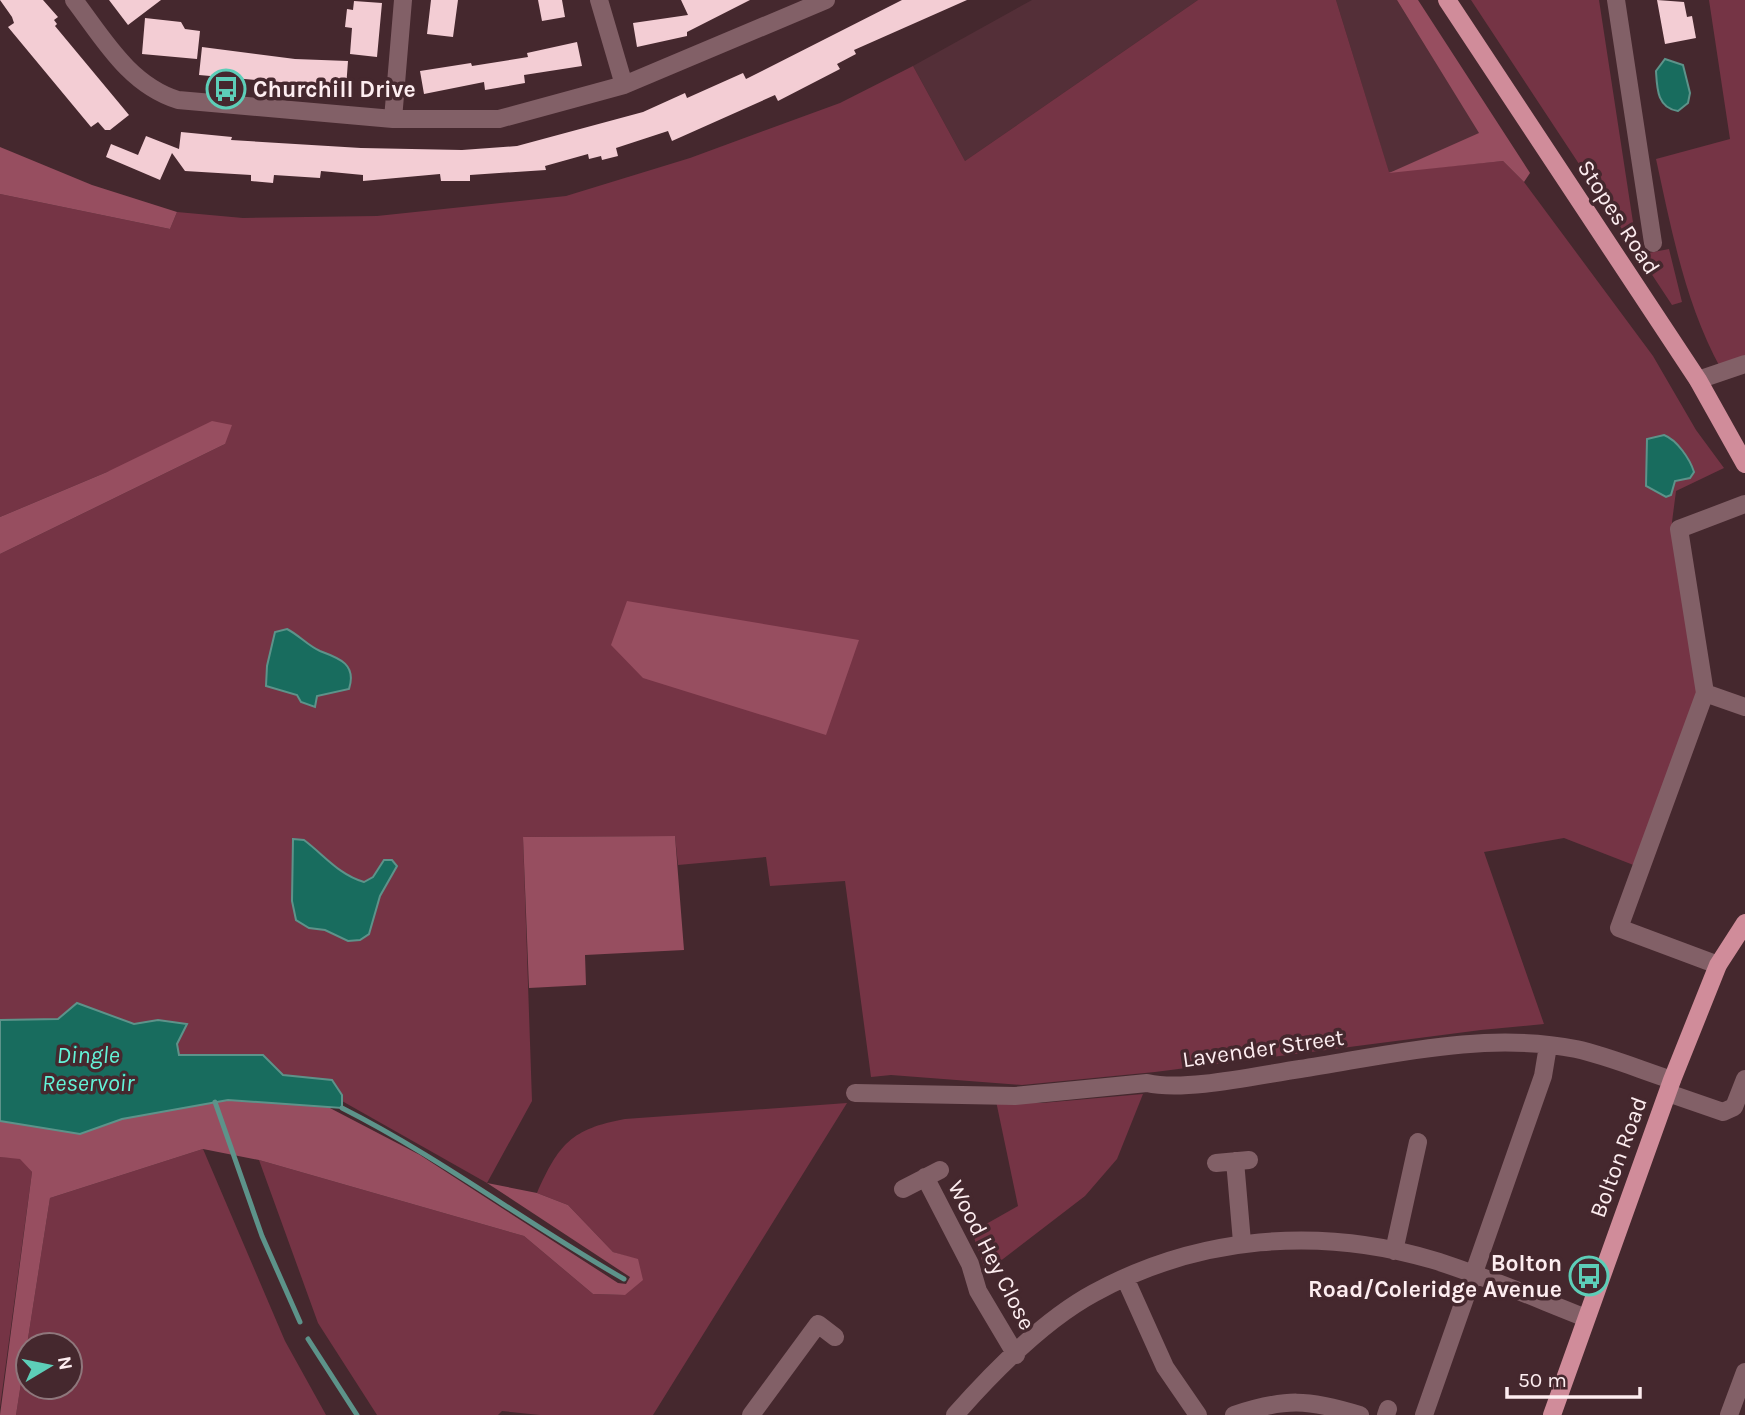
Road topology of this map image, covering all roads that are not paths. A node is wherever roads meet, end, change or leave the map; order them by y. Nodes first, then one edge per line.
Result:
1 (74, 0) edge
2 (403, 0) edge
3 (599, 0) edge
4 (826, 0) edge
5 (1447, 0) edge
6 (1616, 0) edge
7 (624, 85) junction
8 (393, 119) junction
9 (1653, 243) dead end
10 (1745, 364) edge
11 (1698, 380) junction
12 (1745, 464) edge
13 (1745, 504) edge
14 (1705, 693) junction
15 (1745, 707) edge
16 (1745, 923) edge
17 (1718, 965) junction
18 (1548, 1046) junction
19 (1745, 1079) edge
20 (1670, 1087) junction
21 (855, 1093) dead end
22 (1396, 1153) dead end
23 (1216, 1163) dead end
24 (903, 1189) dead end
25 (1242, 1242) junction
26 (1394, 1251) junction
27 (1473, 1274) junction
28 (1125, 1278) junction
29 (1586, 1318) junction
30 (835, 1337) dead end
31 (1016, 1355) junction
32 (1745, 1372) edge
33 (751, 1415) edge
34 (955, 1415) edge
35 (1198, 1415) edge
36 (1234, 1415) edge
37 (1360, 1415) edge
38 (1423, 1415) edge
39 (1552, 1415) edge
40 (1729, 1415) edge

1 - 8 street
2 - 8 street
3 - 7 street
4 - 7 street
5 - 11 main road, Stopes Road
6 - 9 street, Stopes Road
7 - 8 street
10 - 11 street
11 - 12 main road, Stopes Road
13 - 14 street
14 - 15 street
14 - 17 street
16 - 17 main road, Bolton Road
17 - 20 main road, Bolton Road
18 - 20 street, Lavender Street
18 - 21 street, Lavender Street
18 - 27 street
19 - 20 street, Lavender Street
20 - 29 main road, Bolton Road
22 - 26 street
23 - 25 street
24 - 31 street, Wood Hey Close
25 - 26 street
25 - 28 street
26 - 27 street
27 - 29 street
27 - 38 street
28 - 31 street
28 - 35 street
29 - 39 main road, Bolton Road
30 - 33 street
31 - 34 street
32 - 40 street
36 - 37 street

